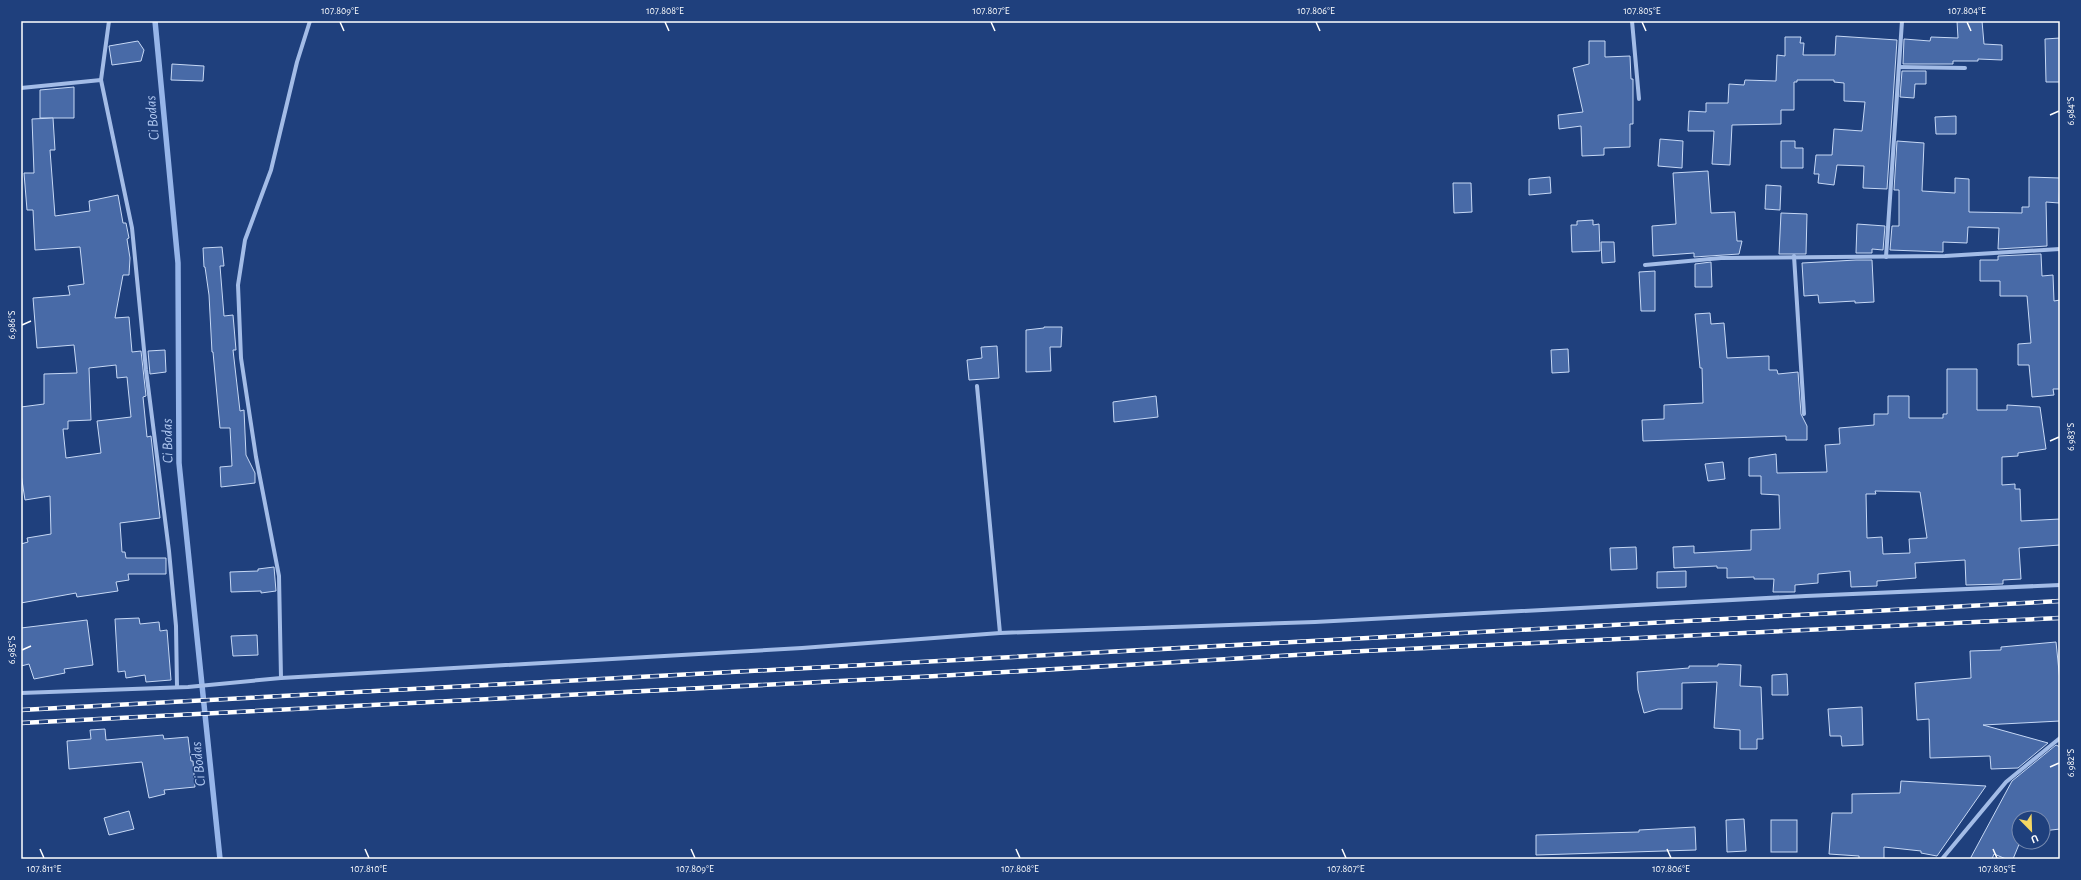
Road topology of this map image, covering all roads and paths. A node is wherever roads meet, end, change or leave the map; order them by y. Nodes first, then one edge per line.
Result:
1 (109, 21) edge
2 (310, 21) edge
3 (1632, 21) edge
4 (1902, 21) edge
5 (1899, 67) junction
6 (1965, 68) dead end
7 (101, 80) junction
8 (21, 88) edge
9 (1639, 99) dead end
10 (2060, 249) edge
11 (1794, 256) junction
12 (1886, 257) junction
13 (1645, 265) dead end
14 (977, 386) dead end
15 (1804, 414) dead end
16 (2060, 585) edge
17 (1000, 633) junction
18 (281, 678) junction
19 (177, 687) junction
20 (21, 693) edge
21 (2060, 738) edge
22 (1942, 859) edge

1 - 7 street
2 - 18 street
3 - 9 street
4 - 5 street
5 - 6 street
5 - 12 street
7 - 8 street
7 - 19 street
10 - 12 street
11 - 12 street
11 - 13 street
11 - 15 street
14 - 17 street
16 - 17 street
17 - 18 street
18 - 19 street
19 - 20 street
21 - 22 street

